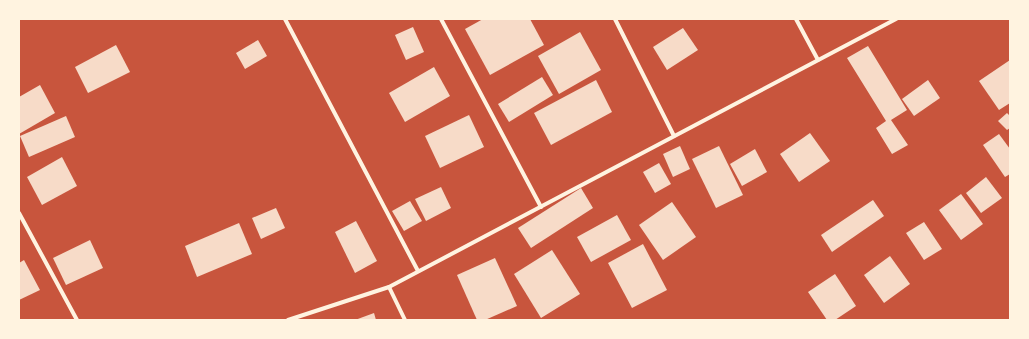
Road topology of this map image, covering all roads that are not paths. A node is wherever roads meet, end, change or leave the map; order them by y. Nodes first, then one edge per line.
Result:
1 (285, 19) edge
2 (441, 19) edge
3 (615, 19) edge
4 (796, 19) edge
5 (896, 19) edge
6 (818, 60) junction
7 (674, 136) junction
8 (541, 207) junction
9 (19, 212) edge
10 (418, 272) junction
11 (389, 287) junction
12 (77, 320) edge
13 (288, 320) edge
14 (405, 320) edge

1 - 10 street
2 - 8 street
3 - 7 street
4 - 6 street
5 - 6 street
6 - 7 street
7 - 8 street
8 - 10 street
9 - 12 street
10 - 11 street
11 - 13 street
11 - 14 street

